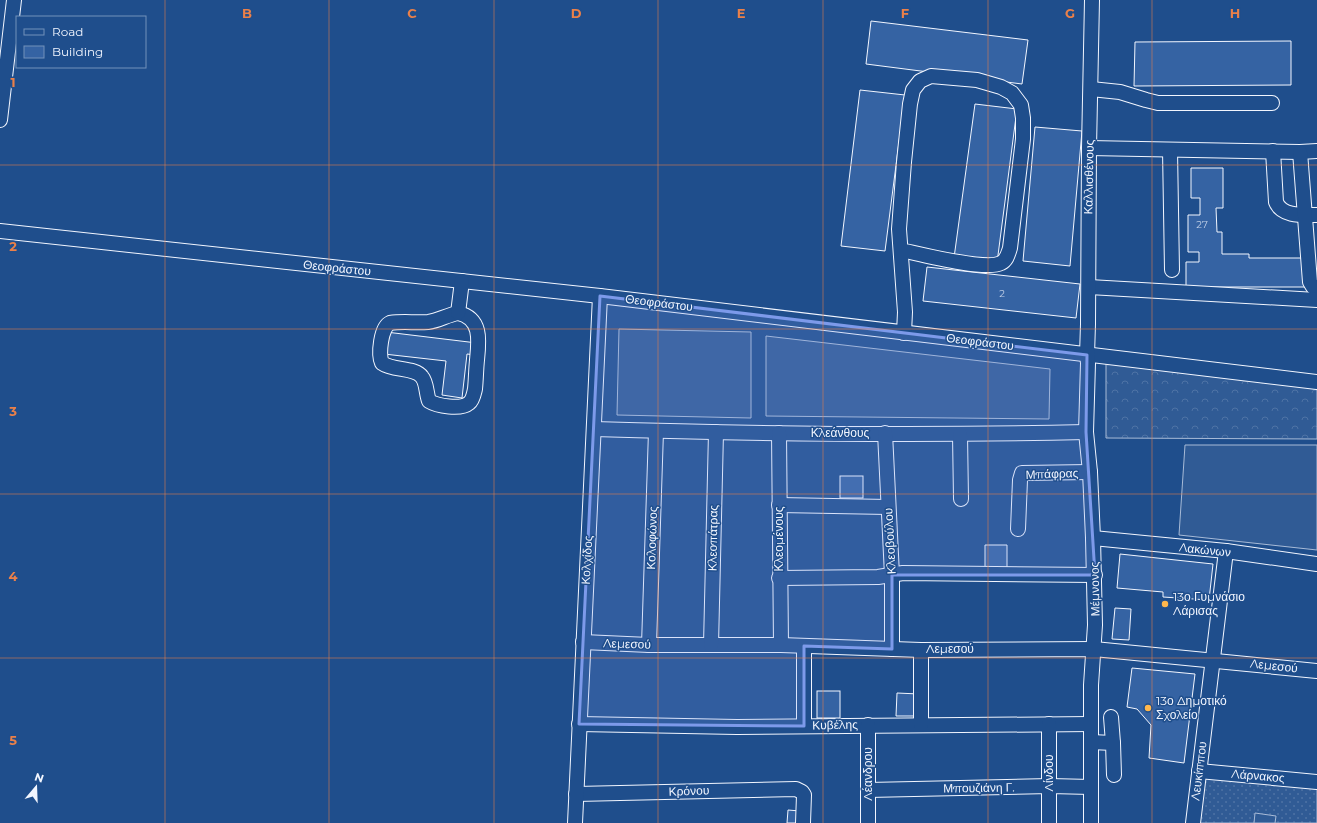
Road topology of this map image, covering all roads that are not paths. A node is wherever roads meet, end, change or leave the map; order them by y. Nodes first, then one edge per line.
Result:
1 (14, 0) edge
2 (1092, 0) edge
3 (1091, 89) junction
4 (1, 96) edge
5 (1272, 103) dead end
6 (0, 120) edge
7 (1089, 148) junction
8 (1170, 150) junction
9 (1274, 151) junction
10 (1317, 151) edge
11 (1300, 152) junction
12 (1311, 215) edge
13 (0, 231) edge
14 (900, 250) junction
15 (1172, 270) dead end
16 (462, 281) junction
17 (1089, 287) junction
18 (1317, 289) edge
19 (600, 296) junction
20 (1317, 300) edge
21 (458, 313) junction
22 (904, 333) junction
23 (1087, 355) junction
24 (1317, 382) edge
25 (594, 429) junction
26 (656, 431) junction
27 (716, 432) junction
28 (1086, 432) junction
29 (779, 433) junction
30 (885, 433) junction
31 (960, 435) junction
32 (1090, 472) junction
33 (961, 499) dead end
34 (779, 505) junction
35 (888, 507) junction
36 (1018, 529) dead end
37 (1093, 538) junction
38 (1226, 551) junction
39 (1317, 564) edge
40 (892, 575) junction
41 (1095, 575) junction
42 (780, 578) junction
43 (583, 642) junction
44 (649, 645) junction
45 (711, 645) junction
46 (781, 645) junction
47 (804, 646) junction
48 (892, 649) junction
49 (1094, 649) junction
50 (921, 650) junction
51 (1213, 660) junction
52 (1317, 671) edge
53 (1111, 717) dead end
54 (579, 724) junction
55 (1049, 724) junction
56 (1091, 724) junction
57 (868, 725) junction
58 (921, 725) junction
59 (804, 726) junction
60 (1091, 742) junction
61 (1113, 743) junction
62 (1199, 771) junction
63 (1114, 774) dead end
64 (1317, 782) edge
65 (1050, 786) junction
66 (1091, 787) junction
67 (868, 790) junction
68 (576, 794) junction
69 (575, 823) edge
70 (803, 823) edge
71 (868, 823) edge
72 (1049, 823) edge
73 (1091, 823) edge
74 (1193, 823) edge

1 - 4 street
2 - 3 street, Καλλισθένους
3 - 5 street
3 - 7 street, Καλλισθένους
4 - 6 street
7 - 8 street
7 - 17 street, Καλλισθένους
8 - 9 street
8 - 15 street
9 - 11 street
9 - 12 street
10 - 11 street
11 - 12 street
12 - 18 street
13 - 16 street, Θεοφράστου
14 - 14 street
14 - 22 street
16 - 19 street, Θεοφράστου
16 - 21 street
17 - 20 street
17 - 23 street, Καλλισθένους
19 - 22 street, Θεοφράστου
19 - 25 street, Κολχίδος
21 - 21 street
22 - 23 street, Θεοφράστου
23 - 24 street, Θεοφράστου
23 - 28 street, Μέμνονος
25 - 26 street, Κλεάνθους
25 - 43 street, Κολχίδος
26 - 27 street, Κλεάνθους
26 - 44 street, Κολοφώνος
27 - 29 street, Κλεάνθους
27 - 45 street, Κλεοπάτρας
28 - 31 street, Κλεάνθους
28 - 32 street, Μέμνονος
29 - 30 street, Κλεάνθους
29 - 34 street, Κλεομένους
30 - 31 street, Κλεάνθους
30 - 35 street, Κλεοβούλου
31 - 33 street
32 - 36 street, Μπάφρας
32 - 37 street, Μέμνονος
34 - 35 street
34 - 42 street, Κλεομένους
35 - 40 street, Κλεοβούλου
37 - 38 street, Λακώνων
37 - 41 street, Μέμνονος
38 - 39 street, Λακώνων
38 - 51 street, Λευκίππου
40 - 41 street
40 - 42 street
40 - 48 street, Κλεοβούλου
41 - 49 street, Μέμνονος
42 - 46 street, Κλεομένους
43 - 44 street, Λεμεσού
43 - 54 street, Κολχίδος
44 - 45 street, Λεμεσού
45 - 46 street, Λεμεσού
46 - 47 street, Λεμεσού
47 - 48 street, Λεμεσού
47 - 59 street
48 - 50 street, Λεμεσού
49 - 50 street, Λεμεσού
49 - 51 street, Λεμεσού
49 - 56 street, Μέμνονος
50 - 58 street
51 - 52 street, Λεμεσού
51 - 62 street, Λευκίππου
53 - 61 street
54 - 59 street, Κυβέλης
54 - 68 street, Κολχίδος
55 - 56 street, Κυβέλης
55 - 58 street, Κυβέλης
55 - 65 street, Λίνδου
56 - 60 street, Μέμνονος
57 - 58 street, Κυβέλης
57 - 59 street, Κυβέλης
57 - 67 street, Λέανδρου
60 - 61 street
60 - 66 street, Μέμνονος
61 - 63 street
62 - 64 street, Λάρνακος
62 - 74 street, Λευκίππου
65 - 66 street, Μπουζιάνη Γ.
65 - 67 street, Μπουζιάνη Γ.
65 - 72 street, Λίνδου
66 - 73 street, Μέμνονος
67 - 71 street, Λέανδρου
68 - 69 street, Κολχίδος
68 - 70 street, Κρόνου

